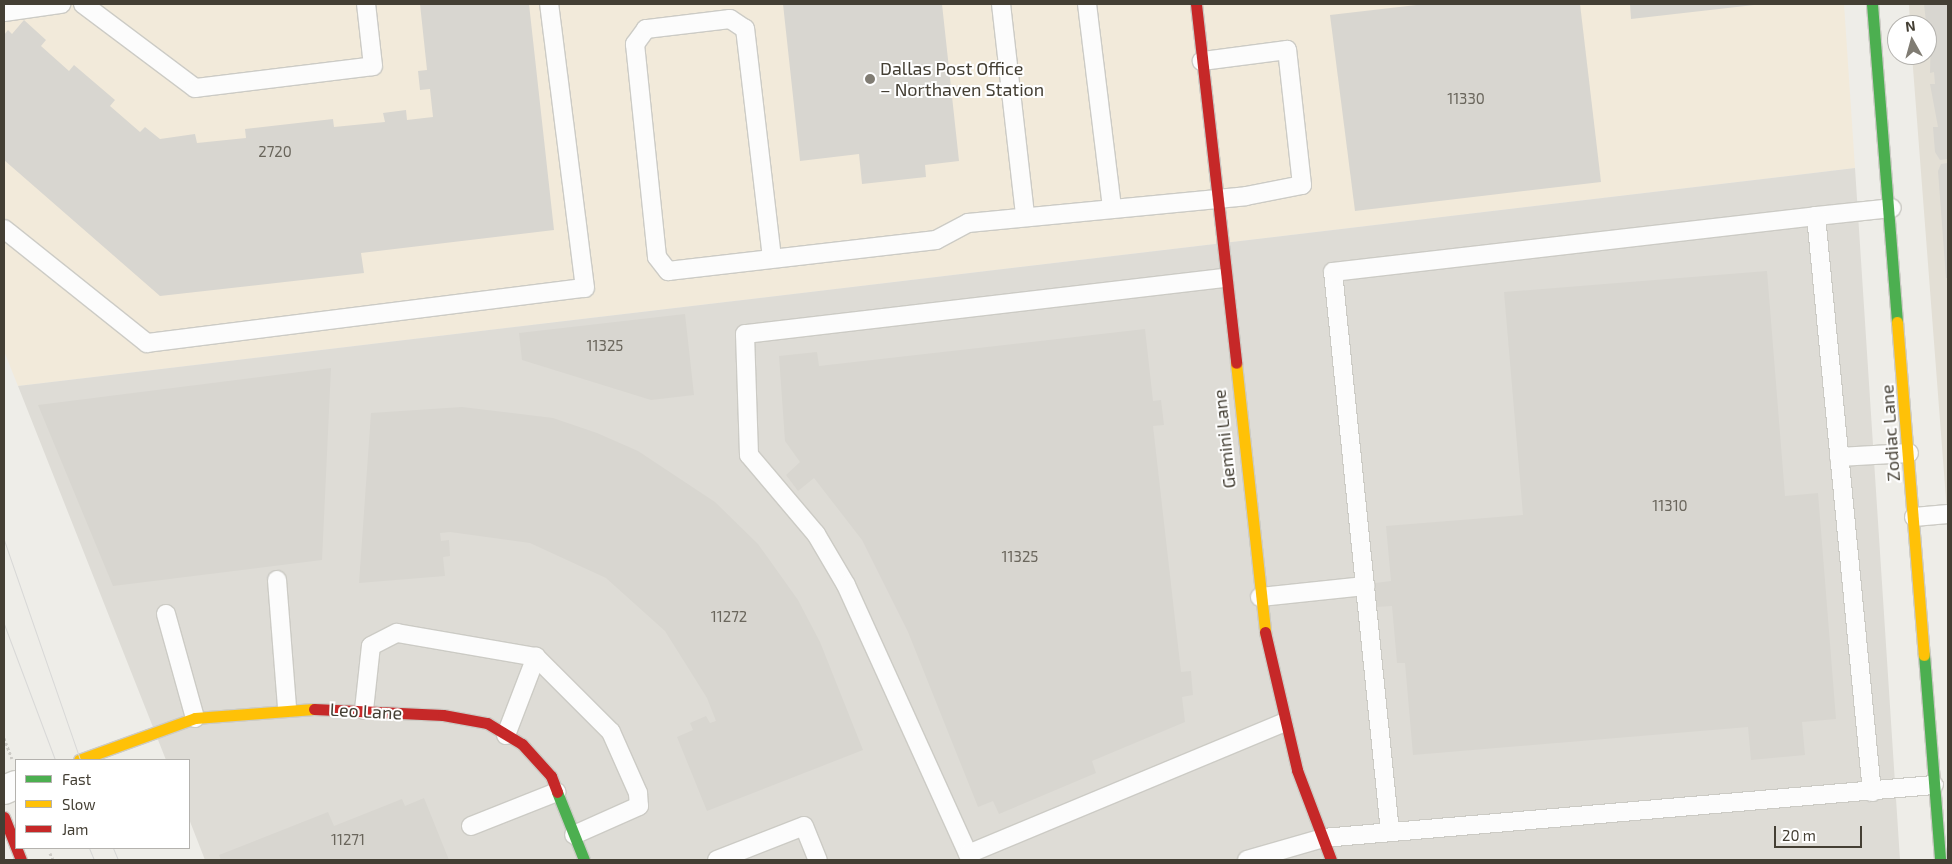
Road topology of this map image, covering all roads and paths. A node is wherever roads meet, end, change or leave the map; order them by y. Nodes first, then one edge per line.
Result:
1 (61, 4) edge
2 (82, 4) edge
3 (366, 4) edge
4 (549, 4) edge
5 (1001, 4) edge
6 (1087, 4) edge
7 (1196, 4) edge
8 (1872, 4) edge
9 (4, 12) edge
10 (1202, 61) junction
11 (1216, 197) junction
12 (1112, 207) junction
13 (1892, 208) junction
14 (1025, 216) junction
15 (1816, 216) junction
16 (4, 229) edge
17 (772, 258) junction
18 (1223, 278) junction
19 (1909, 452) junction
20 (1839, 457) junction
21 (1948, 514) edge
22 (1914, 517) junction
23 (277, 580) dead end
24 (1365, 586) junction
25 (1260, 597) junction
26 (166, 614) dead end
27 (536, 657) junction
28 (287, 708) junction
29 (364, 710) junction
30 (195, 718) junction
31 (1283, 723) junction
32 (1940, 733) edge
33 (506, 735) junction
34 (82, 759) edge
35 (1934, 785) junction
36 (557, 792) junction
37 (1872, 792) junction
38 (4, 817) edge
39 (471, 826) dead end
40 (1390, 832) junction
41 (574, 834) junction
42 (1322, 838) junction
43 (15, 845) edge
44 (584, 860) edge
45 (717, 860) edge
46 (818, 860) edge
47 (1247, 860) edge
48 (1331, 860) edge
49 (1940, 860) edge

1 - 9 lane
2 - 3 lane
4 - 16 lane
5 - 14 lane
6 - 12 lane
7 - 10 street, Gemini Lane
8 - 13 street, Zodiac Lane
10 - 11 street, Gemini Lane
10 - 11 lane
11 - 12 lane
11 - 18 street, Gemini Lane
12 - 14 lane
13 - 15 lane
13 - 19 street, Zodiac Lane
14 - 17 lane
15 - 20 lane
15 - 24 lane
17 - 17 lane
18 - 25 street, Gemini Lane
18 - 31 lane
19 - 20 lane
19 - 22 street, Zodiac Lane
20 - 37 lane
21 - 22 lane
22 - 32 street, Zodiac Lane
23 - 28 lane
24 - 25 lane
24 - 40 lane
25 - 31 street, Gemini Lane
26 - 30 lane
27 - 29 lane
27 - 33 lane
27 - 41 lane
28 - 29 street, Leo Lane
28 - 30 street, Leo Lane
29 - 33 street, Leo Lane
30 - 34 street, Leo Lane
31 - 42 street, Gemini Lane
32 - 35 street, Zodiac Lane
33 - 36 street, Leo Lane
35 - 37 lane
35 - 49 street, Zodiac Lane
36 - 39 lane
36 - 41 street, Leo Lane
37 - 40 lane
38 - 43 street
40 - 42 lane
41 - 44 street, Leo Lane
42 - 47 lane
42 - 48 street, Gemini Lane
45 - 46 lane

